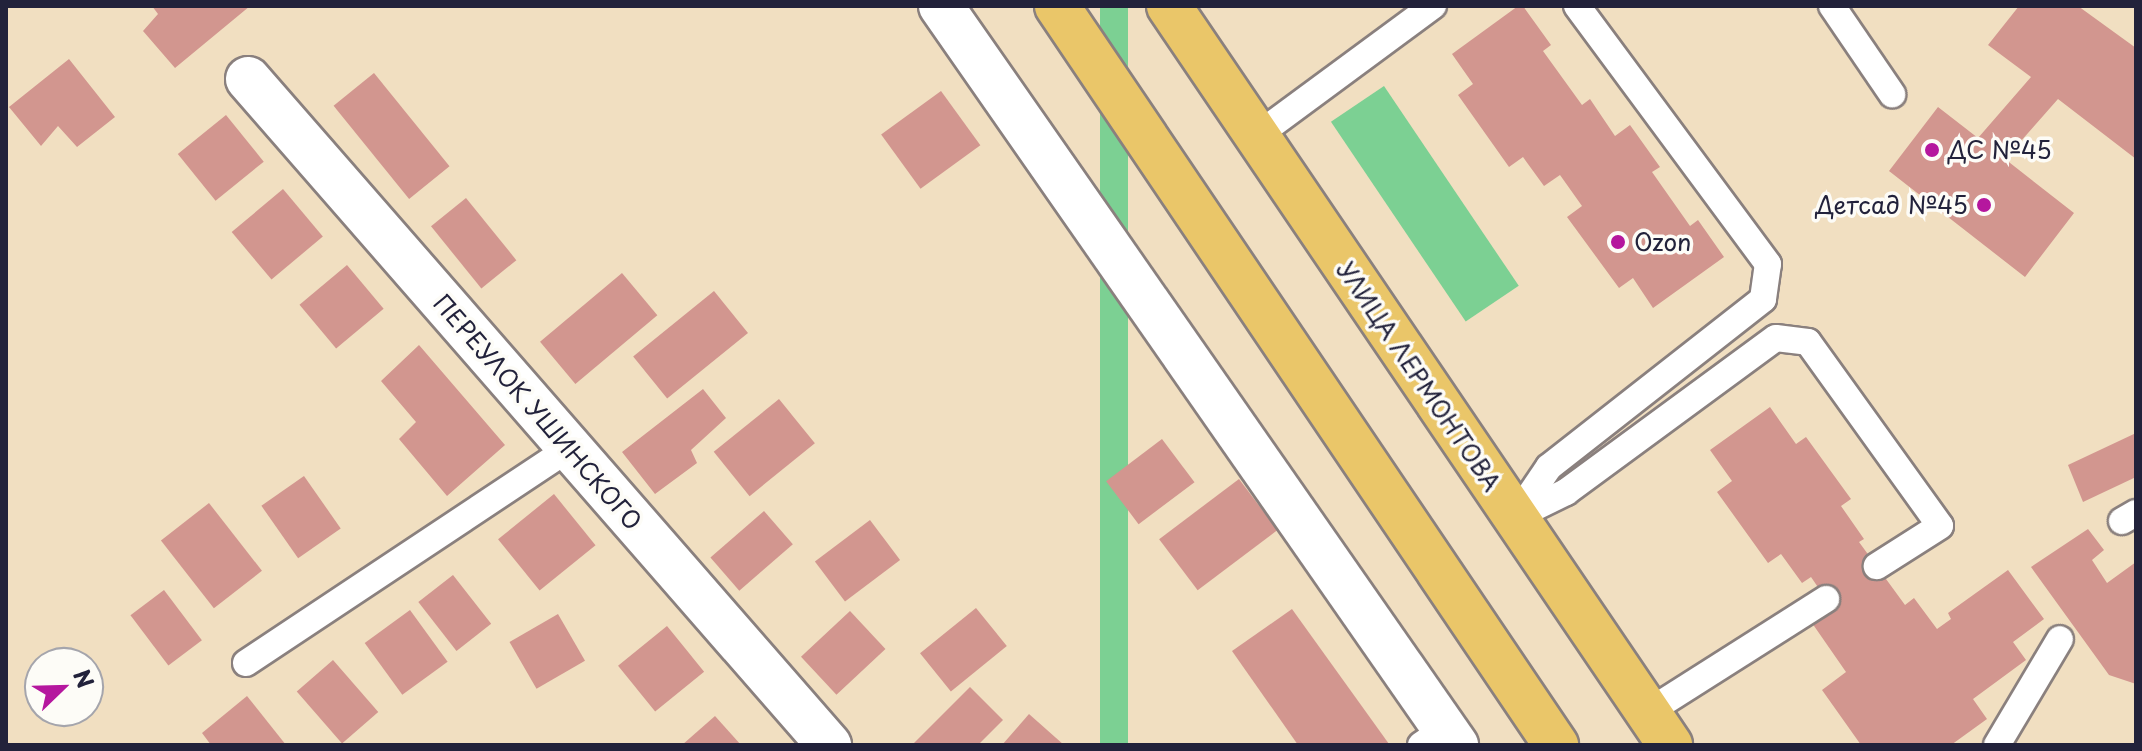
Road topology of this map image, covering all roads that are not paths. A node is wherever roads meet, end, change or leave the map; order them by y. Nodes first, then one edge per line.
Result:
1 (941, 6) edge
2 (1057, 6) edge
3 (1169, 6) edge
4 (1433, 6) edge
5 (1577, 6) edge
6 (1832, 6) edge
7 (248, 79) dead end
8 (1892, 94) dead end
9 (1255, 137) junction
10 (570, 448) junction
11 (1515, 517) junction
12 (1877, 566) dead end
13 (1826, 599) dead end
14 (2060, 639) dead end
15 (246, 663) dead end
16 (1659, 728) edge
17 (1441, 740) edge
18 (829, 745) edge
19 (1556, 745) edge
20 (1997, 745) edge

1 - 17 street
2 - 19 main road
3 - 9 main road, УЛИЦА ЛЕРМОНТОВА
4 - 9 lane
5 - 11 lane
6 - 8 lane
7 - 10 street, ПЕРЕУЛОК УШИНСКОГО
9 - 11 main road, УЛИЦА ЛЕРМОНТОВА
10 - 15 lane
10 - 18 street, ПЕРЕУЛОК УШИНСКОГО
11 - 12 lane
11 - 16 main road, УЛИЦА ЛЕРМОНТОВА
13 - 16 lane
14 - 20 lane

